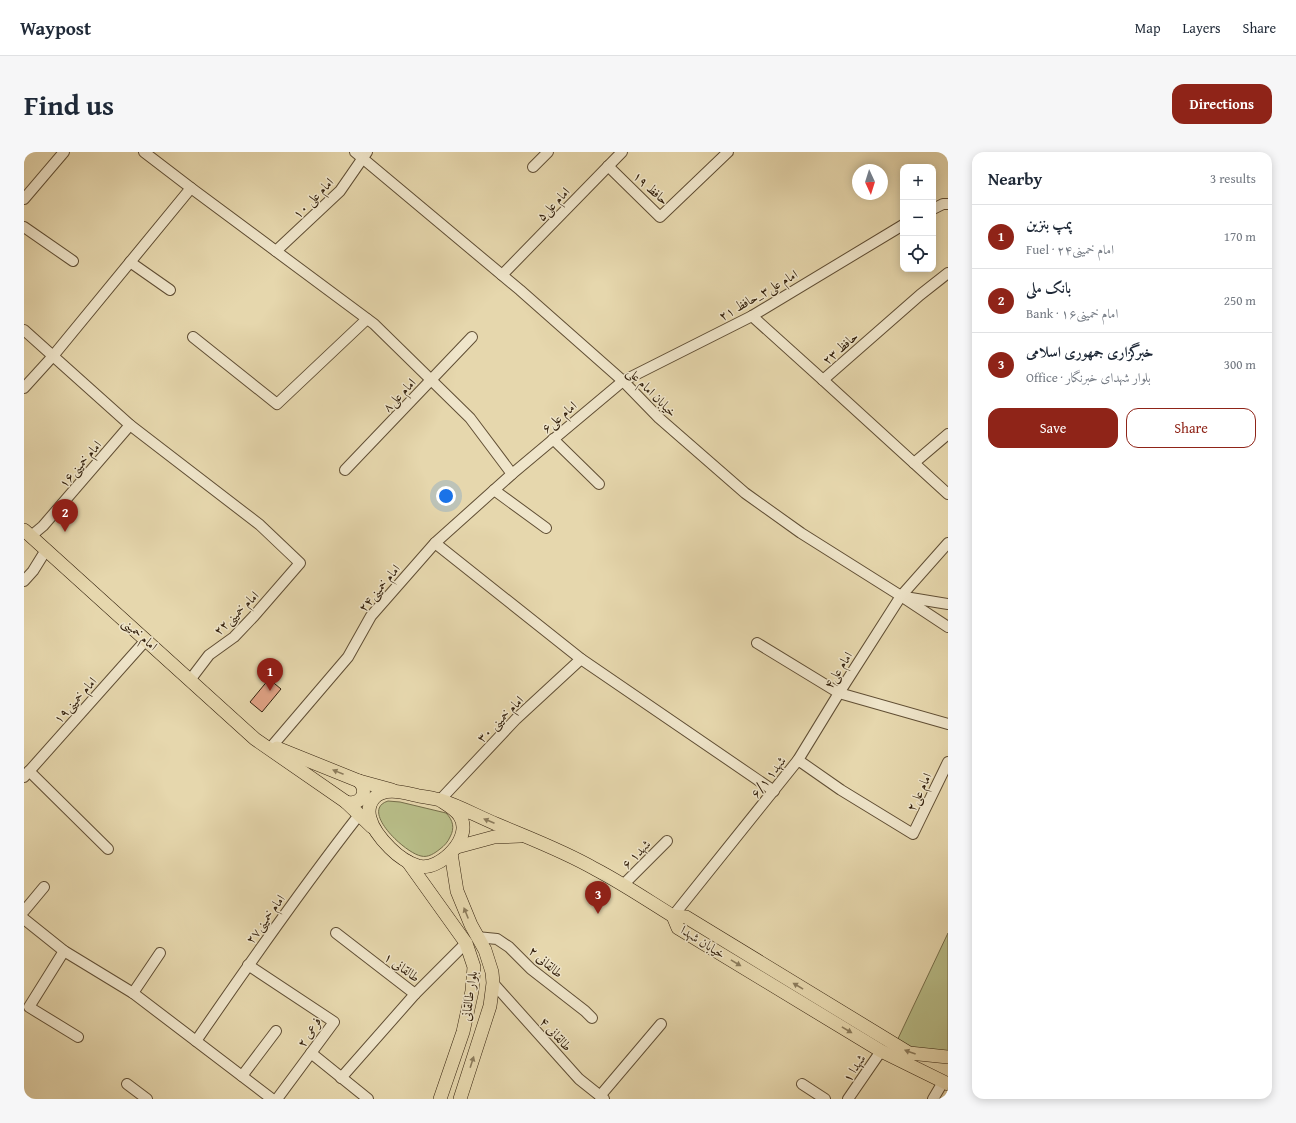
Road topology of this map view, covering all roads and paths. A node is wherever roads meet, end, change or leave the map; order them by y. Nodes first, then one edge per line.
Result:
1 (64, 152) edge
2 (144, 152) edge
3 (354, 152) edge
4 (548, 152) edge
5 (622, 152) edge
6 (728, 152) edge
7 (365, 155) edge
8 (608, 166) junction
9 (534, 167) dead end
10 (191, 188) junction
11 (24, 199) edge
12 (948, 204) edge
13 (936, 208) edge
14 (24, 227) edge
15 (900, 228) edge
16 (276, 251) junction
17 (73, 261) dead end
18 (130, 262) junction
19 (948, 273) edge
20 (502, 275) junction
21 (170, 290) dead end
22 (752, 316) junction
23 (367, 319) junction
24 (24, 330) edge
25 (193, 337) dead end
26 (472, 337) dead end
27 (53, 356) junction
28 (431, 380) junction
29 (823, 380) junction
30 (623, 381) junction
31 (24, 388) edge
32 (130, 425) junction
33 (948, 434) edge
34 (554, 439) junction
35 (914, 463) junction
36 (345, 470) dead end
37 (512, 474) junction
38 (600, 484) dead end
39 (494, 490) junction
40 (948, 494) edge
41 (546, 528) dead end
42 (28, 533) edge
43 (435, 543) junction
44 (948, 543) edge
45 (46, 550) junction
46 (24, 581) edge
47 (901, 596) junction
48 (948, 604) edge
49 (948, 627) edge
50 (146, 640) junction
51 (757, 643) dead end
52 (581, 659) junction
53 (190, 680) junction
54 (839, 693) junction
55 (948, 724) edge
56 (255, 739) junction
57 (272, 746) junction
58 (798, 760) junction
59 (948, 762) edge
60 (27, 774) edge
61 (944, 780) edge
62 (359, 781) junction
63 (774, 791) junction
64 (401, 792) junction
65 (440, 800) junction
66 (346, 802) junction
67 (359, 814) junction
68 (374, 830) junction
69 (913, 834) joint
70 (525, 836) junction
71 (667, 841) dead end
72 (108, 849) dead end
73 (454, 850) junction
74 (407, 860) junction
75 (623, 885) junction
76 (44, 886) dead end
77 (24, 911) edge
78 (673, 916) junction
79 (24, 919) edge
80 (336, 933) dead end
81 (472, 940) junction
82 (64, 951) junction
83 (160, 953) dead end
84 (248, 965) junction
85 (757, 968) junction
86 (493, 983) junction
87 (133, 993) junction
88 (415, 994) junction
89 (592, 1018) dead end
90 (661, 1024) dead end
91 (276, 1031) dead end
92 (78, 1037) dead end
93 (196, 1041) junction
94 (881, 1051) junction
95 (311, 1053) junction
96 (948, 1057) edge
97 (242, 1076) junction
98 (342, 1078) junction
99 (946, 1083) edge
100 (127, 1084) dead end
101 (802, 1084) dead end
102 (602, 1098) edge
103 (146, 1099) edge
104 (272, 1099) edge
105 (277, 1099) edge
106 (368, 1099) edge
107 (440, 1099) edge
108 (460, 1099) edge
109 (825, 1099) edge
110 (848, 1099) edge
111 (933, 1099) edge

1 - 11 street
2 - 10 street
3 - 7 street, خیابان امام علی
4 - 9 street
5 - 8 street, امام علی۵
6 - 8 street, حافظ ۱۹
7 - 16 street, امام علی ۱۰
7 - 20 street, خیابان امام علی
8 - 20 street, امام علی۵
10 - 16 street
10 - 18 street
12 - 13 street
14 - 17 street
15 - 22 street, امام علی۳_حافظ ۲۱
16 - 23 street
18 - 21 street
18 - 27 street
19 - 29 street, حافظ ۲۳
20 - 30 street, خیابان امام علی
22 - 29 street, حافظ ۲۳
22 - 30 street, امام علی۳_حافظ ۲۱
23 - 25 street
23 - 28 street
24 - 27 street
26 - 28 street, امام علی۸
27 - 31 street
27 - 32 street
28 - 36 street, امام علی۸
28 - 37 street
29 - 35 street
30 - 34 street, امام علی۶
30 - 47 street, خیابان امام علی
32 - 42 street, امام خمینی۱۶
32 - 53 street, امام خمینی۲۲
33 - 35 street
34 - 37 street, امام علی۶
34 - 38 street
35 - 40 street
37 - 39 street, امام خمینی۲۴
39 - 41 street
39 - 43 street, امام خمینی۲۴
42 - 45 main road, امام خمینی
43 - 52 street
43 - 57 street, امام خمینی۲۴
44 - 47 street, امام علی۴
45 - 46 street
45 - 50 main road, امام خمینی
47 - 48 street
47 - 49 street, خیابان امام علی
47 - 54 street, امام علی۴
50 - 53 main road, امام خمینی
50 - 60 street, امام خمینی۱۹
51 - 54 street
52 - 63 street
52 - 65 street, امام خمینی ۳۰
53 - 56 main road, امام خمینی
54 - 55 street
54 - 58 street, امام علی۴
56 - 57 main road, امام خمینی
56 - 66 main road, امام خمینی
62 -> 57 main road, امام خمینی
58 - 63 street, شهد۱ ۶/۱
58 - 69 street, شهد۱ ۶/۱
59 - 61 street, امام علی۲
60 - 72 street
61 - 69 street, امام علی۲
62 - 64 main road, امام خمینی
62 - 66 main road
63 - 78 street, شهد۱ ۶/۱
64 - 65 main road
64 - 68 main road
70 -> 65 main road, خیابان شهدا
65 - 73 main road
66 - 67 main road, امام خمینی
67 - 68 main road, امام خمینی
67 - 84 street, امام خمینی۲۷
68 - 74 main road
70 - 73 main road
70 - 75 main road, خیابان شهدا
71 - 75 street, شهد۱ ۶
73 - 74 main road
81 -> 73 main road, بلوار طالقانی
74 - 81 main road, بلوار طالقانی
75 - 78 main road, خیابان شهدا
76 - 77 street
78 - 85 main road, خیابان شهدا
79 - 82 street
80 - 88 street, طالقانی ۱
81 - 86 main road, بلوار طالقانی
81 - 88 street, طالقانی ۱
81 - 89 street, طالقانی ۲
81 - 107 main road, بلوار طالقانی
82 - 87 street
82 - 92 street
83 - 87 street
84 - 93 street, امام خمینی۲۷
84 - 95 street, فرعی ۲
85 -> 94 main road, خیابان شهدا
96 -> 85 main road, خیابان شهدا
86 - 102 street, طالقانی ۴
108 -> 86 main road, بلوار طالقانی
87 - 93 street
88 - 98 street
90 - 102 street
91 - 97 street
93 - 97 street
94 - 99 main road, خیابان شهدا
94 - 110 street, شهدا ۱
95 - 98 street
95 - 105 street, فرعی ۲
97 - 104 street
98 - 106 street
99 - 111 street
100 - 103 street
101 - 109 street

